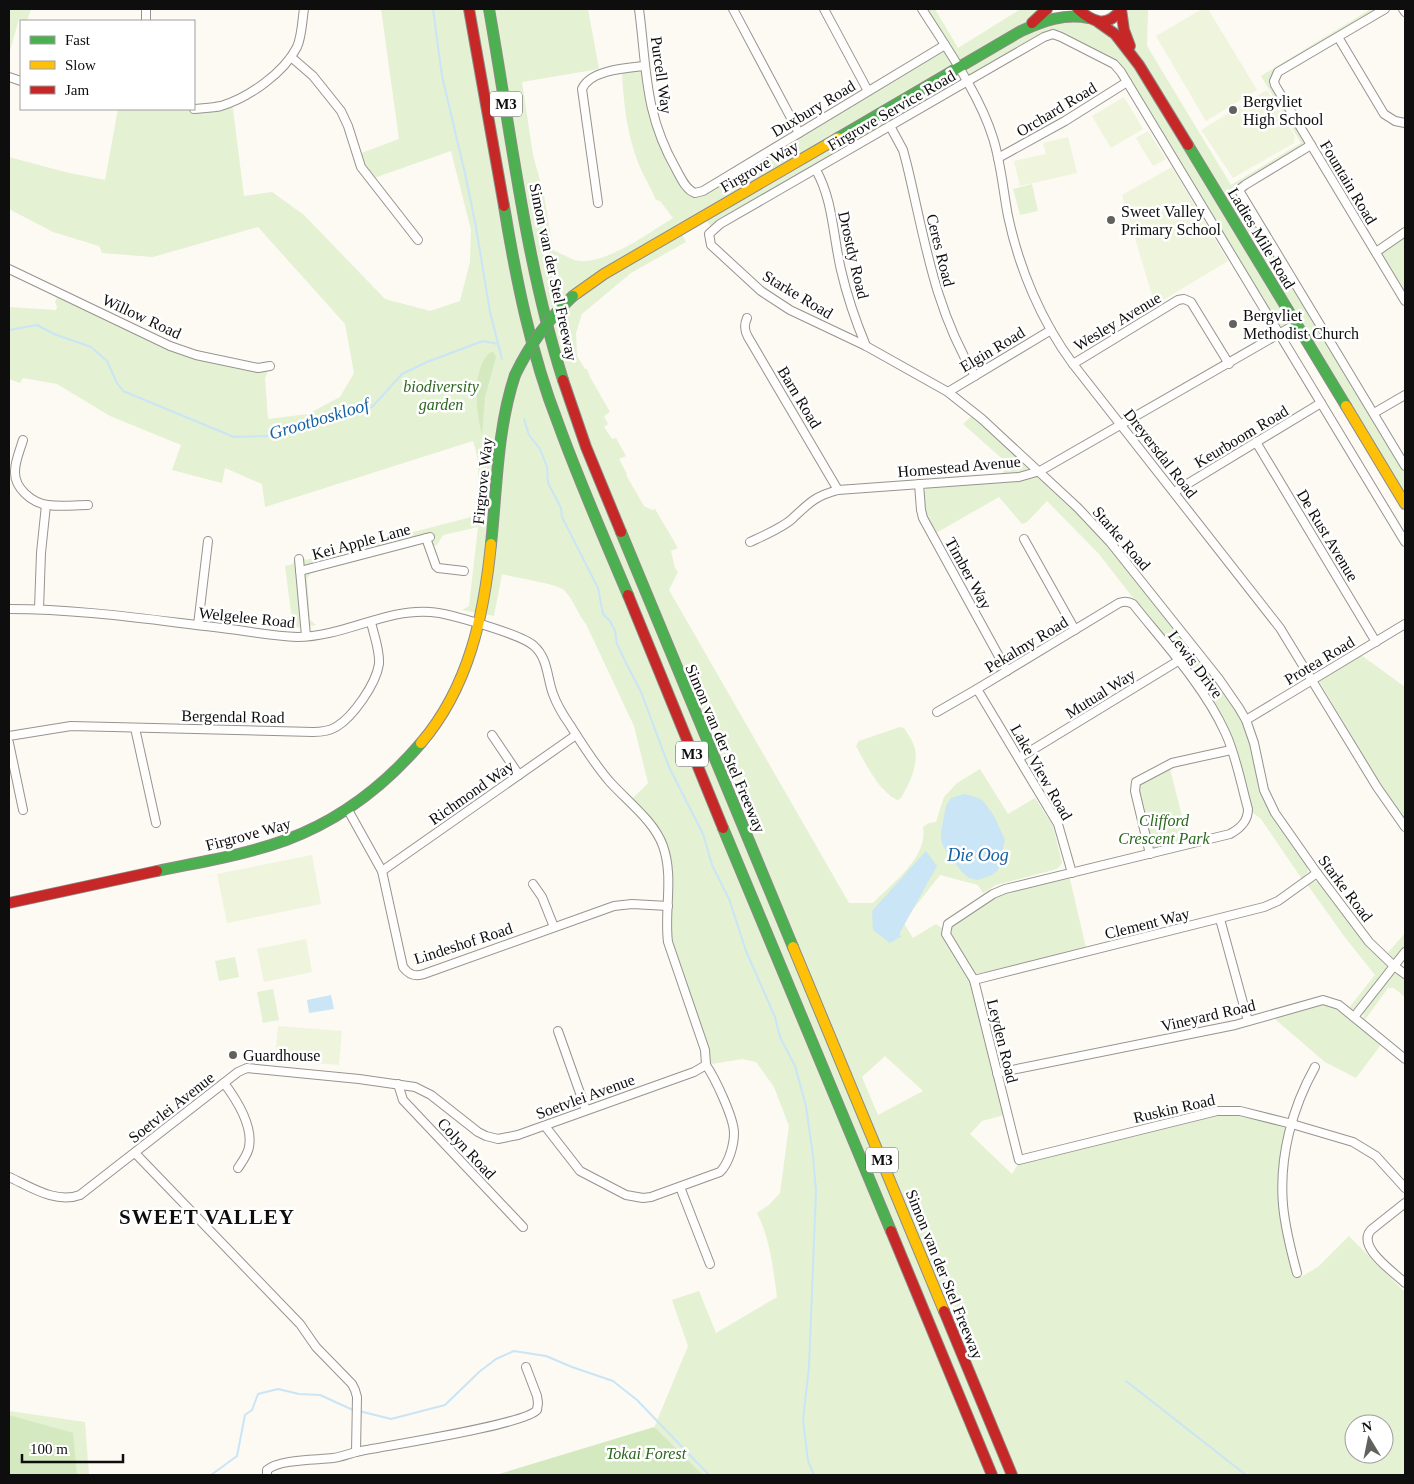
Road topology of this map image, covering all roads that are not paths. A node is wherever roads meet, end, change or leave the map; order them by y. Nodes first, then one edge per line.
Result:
1 (304, 9) edge
2 (469, 9) edge
3 (489, 9) edge
4 (639, 9) edge
5 (733, 9) edge
6 (824, 9) edge
7 (922, 9) edge
8 (1047, 9) edge
9 (1078, 9) edge
10 (1121, 9) edge
11 (1385, 9) edge
12 (1403, 9) edge
13 (1405, 12) edge
14 (1094, 20) junction
15 (1021, 31) junction
16 (1338, 37) junction
17 (944, 46) junction
18 (291, 57) junction
19 (1139, 65) junction
20 (644, 66) junction
21 (958, 68) junction
22 (966, 82) junction
23 (1127, 82) junction
24 (868, 91) junction
25 (195, 108) edge
26 (1405, 123) edge
27 (890, 126) junction
28 (799, 133) junction
29 (1311, 146) junction
30 (998, 158) junction
31 (816, 170) junction
32 (695, 193) joint
33 (598, 203) dead end
34 (714, 228) joint
35 (1405, 232) edge
36 (418, 240) dead end
37 (1376, 252) junction
38 (9, 268) edge
39 (1405, 301) edge
40 (747, 318) dead end
41 (1296, 324) junction
42 (1051, 330) junction
43 (1279, 334) junction
44 (866, 346) junction
45 (1074, 364) junction
46 (1229, 364) junction
47 (270, 366) dead end
48 (975, 376) junction
49 (948, 392) junction
50 (1405, 395) edge
51 (1321, 403) junction
52 (1374, 413) junction
53 (1122, 425) junction
54 (23, 440) dead end
55 (1256, 442) junction
56 (1405, 466) edge
57 (1040, 471) junction
58 (919, 484) junction
59 (838, 490) junction
60 (1174, 492) junction
61 (1405, 504) edge
62 (46, 505) junction
63 (88, 505) dead end
64 (1024, 540) dead end
65 (208, 541) dead end
66 (750, 542) dead end
67 (1405, 542) edge
68 (299, 559) dead end
69 (300, 571) junction
70 (464, 571) dead end
71 (1129, 602) joint
72 (9, 609) edge
73 (39, 609) junction
74 (370, 622) junction
75 (479, 624) junction
76 (1405, 624) edge
77 (198, 625) junction
78 (1075, 630) junction
79 (306, 636) junction
80 (1376, 642) junction
81 (1194, 649) junction
82 (1178, 661) junction
83 (1007, 671) junction
84 (1313, 680) junction
85 (977, 689) junction
86 (937, 712) dead end
87 (1246, 720) junction
88 (135, 728) junction
89 (492, 735) dead end
90 (576, 735) junction
91 (9, 736) edge
92 (9, 743) edge
93 (1231, 750) junction
94 (1019, 758) junction
95 (519, 775) junction
96 (23, 810) dead end
97 (348, 810) junction
98 (156, 823) dead end
99 (1405, 827) edge
100 (1150, 854) junction
101 (382, 871) junction
102 (1317, 872) junction
103 (1072, 873) junction
104 (533, 884) dead end
105 (9, 903) edge
106 (668, 906) junction
107 (1220, 919) junction
108 (554, 927) junction
109 (1405, 952) edge
110 (1394, 966) junction
111 (1405, 974) edge
112 (974, 980) junction
113 (1354, 1017) junction
114 (1248, 1021) junction
115 (558, 1031) dead end
116 (1405, 1059) edge
117 (706, 1065) junction
118 (1315, 1067) dead end
119 (997, 1073) junction
120 (224, 1083) junction
121 (398, 1084) junction
122 (586, 1110) junction
123 (1292, 1124) junction
124 (545, 1126) junction
125 (135, 1153) junction
126 (1020, 1160) joint
127 (238, 1168) dead end
128 (9, 1177) edge
129 (680, 1187) junction
130 (1405, 1188) edge
131 (1405, 1203) edge
132 (523, 1227) dead end
133 (710, 1264) dead end
134 (1296, 1273) dead end
135 (1405, 1283) edge
136 (526, 1367) dead end
137 (356, 1452) junction
138 (267, 1475) edge
139 (992, 1475) edge
140 (1012, 1475) edge

1 - 18 street
2 - 139 main road, Simon van der Stel Freeway / M3
3 - 140 main road, Simon van der Stel Freeway / M3
4 - 20 street, Purcell Way
5 - 28 street
6 - 24 street
7 - 17 street, Dreyersdal Road
8 - 15 main road, Firgrove Way
9 - 14 main road, Ladies Mile Road
10 - 14 main road
10 - 19 main road, Ladies Mile Road
11 - 16 street
12 - 13 street
14 - 15 main road, Firgrove Way
14 - 19 main road, Ladies Mile Road
15 - 21 main road, Firgrove Way
16 - 26 street
16 - 29 street, Fountain Road
17 - 21 street, Dreyersdal Road
17 - 24 street, Duxbury Road
18 - 25 street
18 - 36 street
19 - 41 main road, Ladies Mile Road
20 - 32 street, Purcell Way
20 - 33 street
21 - 22 street, Dreyersdal Road
21 - 75 main road, Firgrove Way, bridge
22 - 23 street, Firgrove Service Road
22 - 27 street, Firgrove Service Road
22 - 30 street, Dreyersdal Road
23 - 30 street, Orchard Road
23 - 43 street
24 - 28 street, Duxbury Road
27 - 31 street, Firgrove Service Road
27 - 48 street, Ceres Road
28 - 32 street, Duxbury Road
29 - 37 street, Fountain Road
29 - 52 street
30 - 42 street, Dreyersdal Road
31 - 34 street, Firgrove Service Road
31 - 44 street, Drostdy Road
34 - 44 street, Starke Road
35 - 37 street
37 - 39 street, Fountain Road
38 - 47 street, Willow Road
40 - 59 street, Barn Road
41 - 43 street, Homestead Avenue
41 - 61 main road, Ladies Mile Road
42 - 45 street, Dreyersdal Road
42 - 48 street, Elgin Road
43 - 46 street, Homestead Avenue
43 - 51 street
44 - 49 street, Starke Road
45 - 46 street, Wesley Avenue
45 - 53 street, Dreyersdal Road
46 - 53 street, Homestead Avenue
48 - 49 street, Elgin Road
49 - 57 street, Starke Road
50 - 52 street
51 - 55 street, Keurboom Road
51 - 67 street
52 - 56 street
53 - 57 street, Homestead Avenue
53 - 60 street, Dreyersdal Road
54 - 62 street
55 - 60 street, Keurboom Road
55 - 80 street, De Rust Avenue
57 - 58 street, Homestead Avenue
57 - 81 street, Starke Road
58 - 59 street, Homestead Avenue
58 - 83 street, Timber Way
59 - 66 street, Homestead Avenue
60 - 84 street, Dreyersdal Road
62 - 63 street
62 - 73 street
64 - 78 street
65 - 77 street
68 - 69 street
69 - 70 street, Kei Apple Lane
69 - 79 street
71 - 78 street, Pekalmy Road
71 - 82 street, Lewis Drive
72 - 73 street, Welgelee Road
73 - 77 street, Welgelee Road
74 - 75 street, Welgelee Road
74 - 79 street, Welgelee Road
74 - 88 street, Bergendal Road
75 - 90 street
75 - 97 main road, Firgrove Way
76 - 80 street, Protea Road
77 - 79 street, Welgelee Road
78 - 83 street, Pekalmy Road
80 - 84 street, Protea Road
81 - 82 street, Mutual Way
81 - 87 street, Starke Road
82 - 93 street, Lewis Drive
82 - 94 street, Mutual Way
83 - 85 street, Pekalmy Road
84 - 87 street, Protea Road
84 - 99 street, Dreyersdal Road
85 - 86 street, Pekalmy Road
85 - 94 street, Lake View Road
87 - 102 street, Starke Road
88 - 91 street, Bergendal Road
88 - 98 street
89 - 95 street
90 - 95 street, Richmond Way
90 - 106 street
92 - 96 street
93 - 100 street
93 - 100 street, Lewis Drive
94 - 103 street, Lake View Road
95 - 101 street, Richmond Way
97 - 101 street, Lindeshof Road
97 - 105 main road, Firgrove Way
100 - 103 street
101 - 108 street, Lindeshof Road
102 - 107 street, Clement Way
102 - 110 street, Starke Road
103 - 112 street, Leyden Road
104 - 108 street
106 - 108 street, Lindeshof Road
106 - 117 street
107 - 112 street, Clement Way
107 - 114 street
109 - 110 street
110 - 111 street, Starke Road
110 - 113 street
112 - 119 street, Leyden Road
113 - 114 street, Vineyard Road
113 - 116 street, Vineyard Road
114 - 119 street, Vineyard Road
115 - 122 street
117 - 122 street, Soetvlei Avenue
117 - 129 street
118 - 123 street
119 - 126 street, Leyden Road
120 - 121 street, Soetvlei Avenue
120 - 125 street, Soetvlei Avenue
120 - 127 street
121 - 124 street, Soetvlei Avenue
121 - 132 street, Colyn Road
122 - 124 street, Soetvlei Avenue
123 - 126 street, Ruskin Road
123 - 130 street, Ruskin Road
123 - 134 street
124 - 129 street
125 - 128 street, Soetvlei Avenue
125 - 137 street
129 - 133 street
131 - 135 street
136 - 137 street
137 - 138 street

